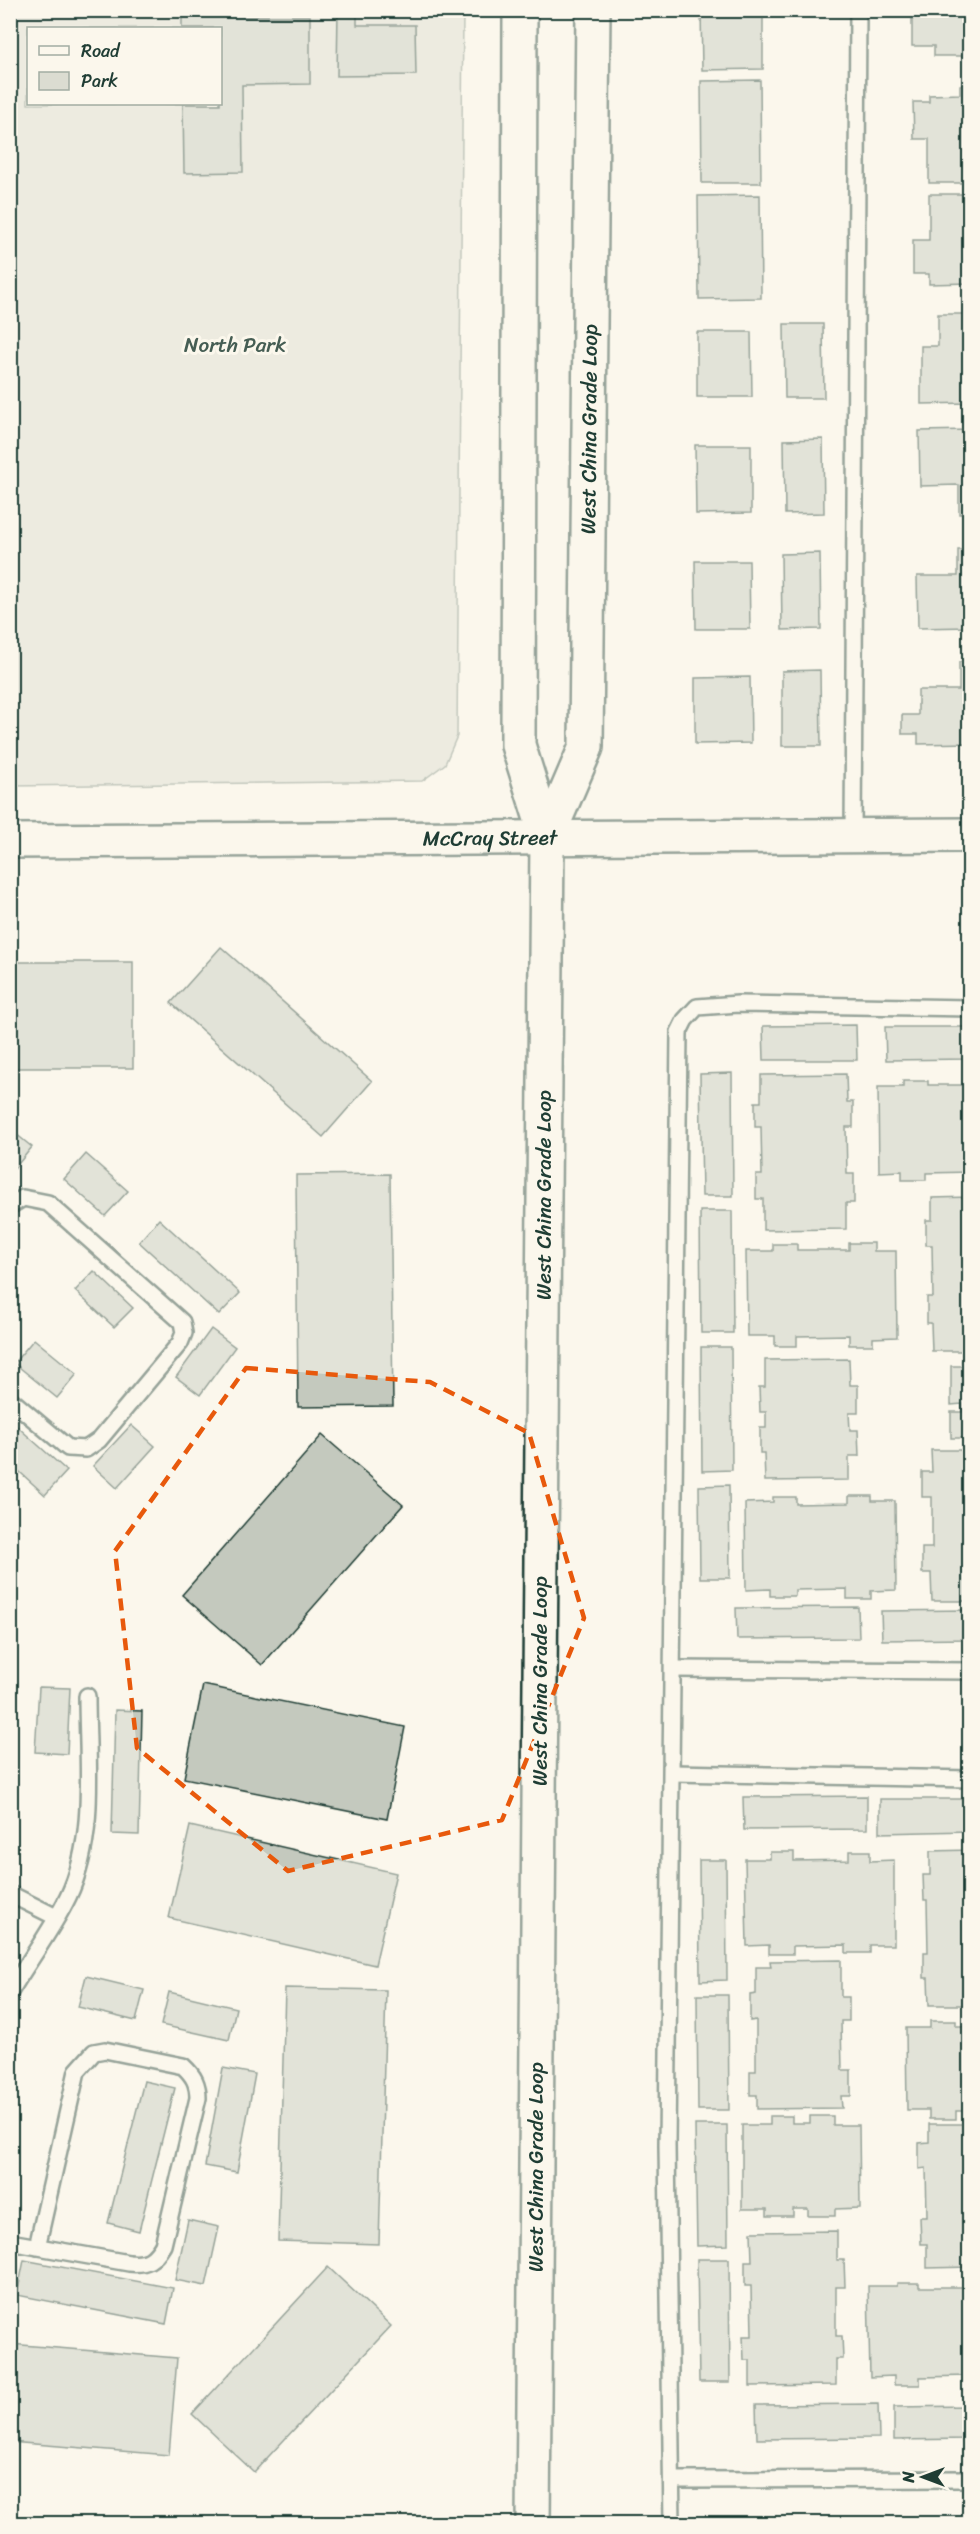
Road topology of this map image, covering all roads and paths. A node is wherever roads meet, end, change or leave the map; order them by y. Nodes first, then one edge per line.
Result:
1 (520, 10) edge
2 (593, 10) edge
3 (858, 10) edge
4 (969, 835) edge
5 (853, 836) junction
6 (547, 838) junction
7 (10, 841) edge
8 (969, 1008) edge
9 (10, 1206) edge
10 (10, 1399) edge
11 (674, 1669) junction
12 (969, 1671) edge
13 (87, 1696) dead end
14 (673, 1773) junction
15 (969, 1779) edge
16 (10, 1894) edge
17 (56, 1917) junction
18 (10, 1992) edge
19 (10, 2242) edge
20 (37, 2247) junction
21 (969, 2479) edge
22 (672, 2480) junction
23 (532, 2523) edge
24 (672, 2523) edge

1 - 6 main road, West China Grade Loop
2 - 6 main road, West China Grade Loop
3 - 5 lane
4 - 5 main road, McCray Street
5 - 6 main road, McCray Street
6 - 7 main road, McCray Street
6 - 23 main road, West China Grade Loop
8 - 11 lane
9 - 10 lane
11 - 12 lane
11 - 14 lane
13 - 17 lane
14 - 15 lane
14 - 22 lane
16 - 17 lane
17 - 18 lane
19 - 20 lane
20 - 20 lane
21 - 22 lane
22 - 24 lane

